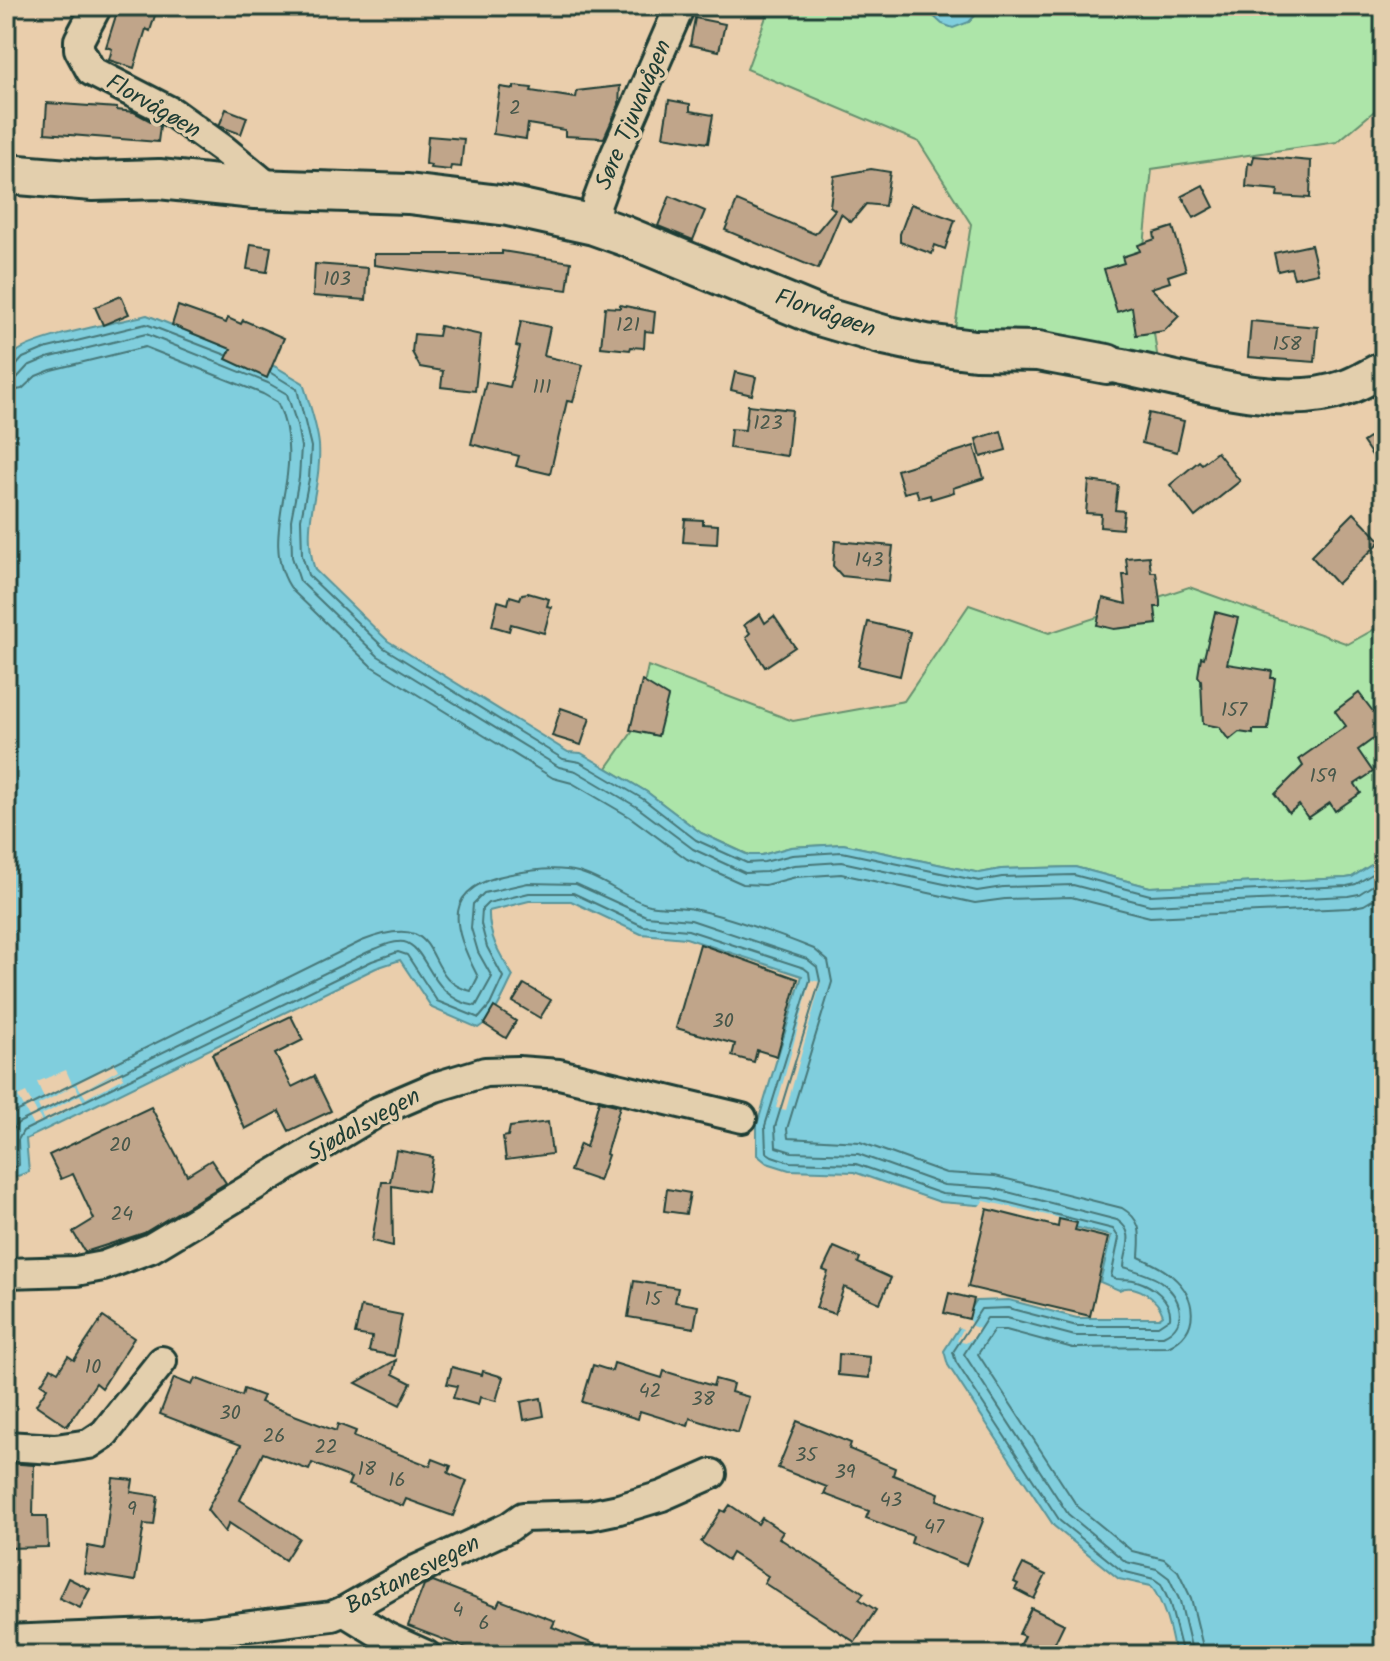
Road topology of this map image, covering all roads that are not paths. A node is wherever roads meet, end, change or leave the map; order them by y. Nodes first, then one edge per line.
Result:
1 (97, 6) edge
2 (680, 6) edge
3 (6, 174) edge
4 (271, 189) junction
5 (594, 225) junction
6 (1107, 364) joint
7 (1384, 369) edge
8 (742, 1118) dead end
9 (6, 1273) edge
10 (162, 1361) dead end
11 (6, 1446) edge
12 (712, 1474) dead end
13 (344, 1611) junction
14 (6, 1640) edge
15 (426, 1655) edge

1 - 4 street, Florvågøen
2 - 5 street, Søre Tjuvavågen
3 - 4 main road, Florvågøen
4 - 5 main road, Florvågøen
5 - 6 main road, Florvågøen
6 - 7 street, Florvågøen
8 - 9 street, Sjødalsvegen
10 - 11 street
12 - 13 street, Bastanesvegen
13 - 14 street, Bastanesvegen
13 - 15 street

